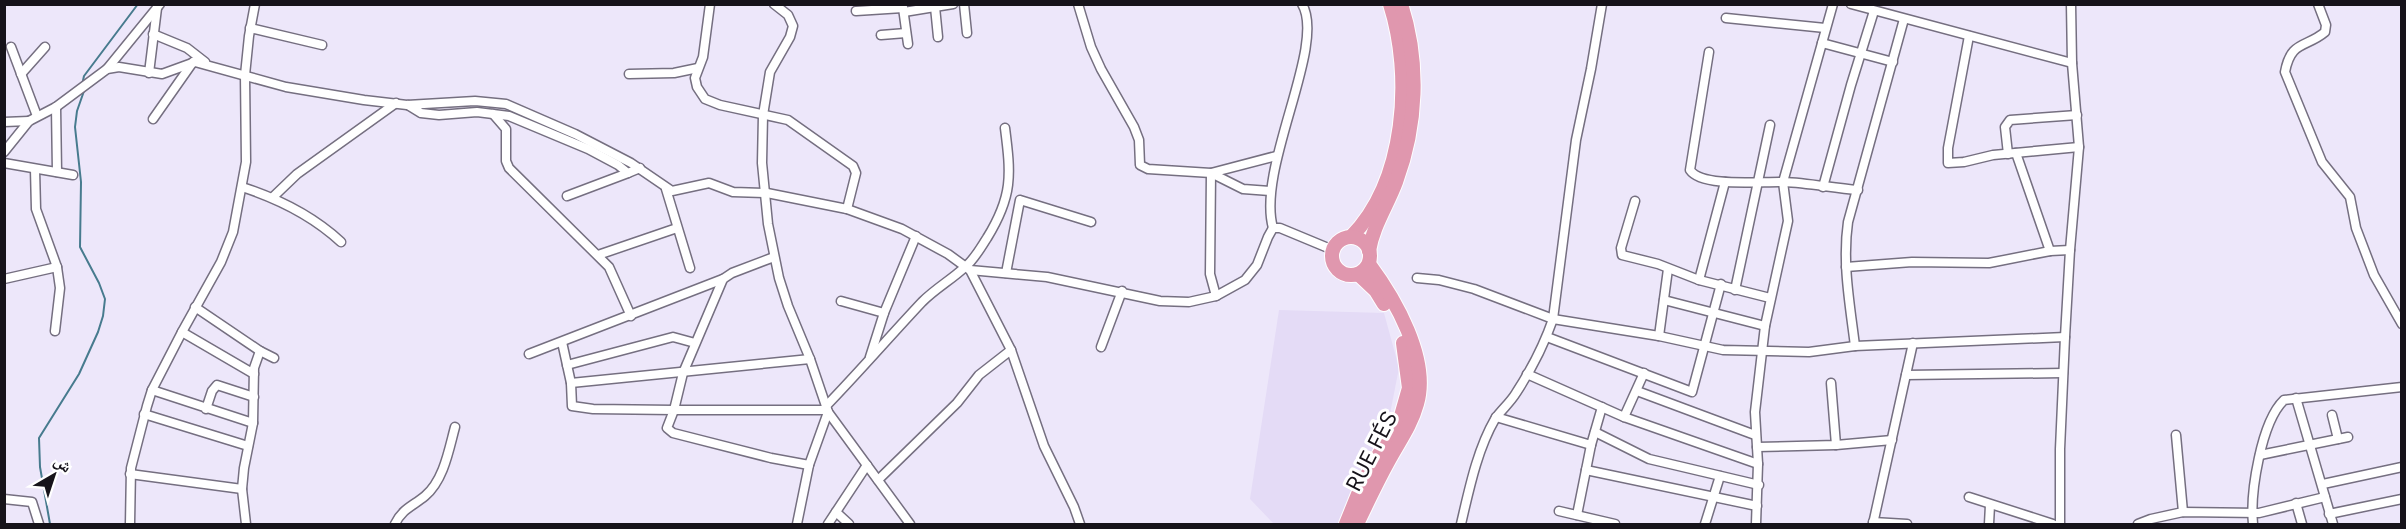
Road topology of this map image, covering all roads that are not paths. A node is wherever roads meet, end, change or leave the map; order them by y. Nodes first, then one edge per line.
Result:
1 (255, 4) edge
2 (710, 4) edge
3 (774, 4) edge
4 (953, 4) edge
5 (964, 4) edge
6 (1078, 4) edge
7 (1302, 4) edge
8 (1390, 4) edge
9 (1401, 4) edge
10 (1602, 4) edge
11 (1833, 4) edge
12 (1851, 4) edge
13 (2071, 4) edge
14 (2318, 4) edge
15 (159, 6) edge
16 (903, 8) edge
17 (935, 8) junction
18 (856, 11) dead end
19 (1874, 11) junction
20 (1726, 18) dead end
21 (1904, 19) junction
22 (250, 28) junction
23 (1825, 28) junction
24 (906, 33) junction
25 (967, 33) dead end
26 (153, 34) junction
27 (881, 35) dead end
28 (1969, 36) junction
29 (938, 37) dead end
30 (1822, 43) junction
31 (908, 44) dead end
32 (322, 45) dead end
33 (11, 47) dead end
34 (45, 47) dead end
35 (1709, 51) dead end
36 (1862, 54) junction
37 (193, 62) junction
38 (1893, 62) junction
39 (2072, 63) junction
40 (207, 64) junction
41 (698, 68) junction
42 (107, 69) junction
43 (149, 73) junction
44 (21, 74) junction
45 (629, 74) dead end
46 (245, 75) junction
47 (396, 104) junction
48 (407, 105) junction
49 (56, 107) junction
50 (493, 114) junction
51 (763, 115) junction
52 (2077, 115) junction
53 (33, 118) junction
54 (153, 119) dead end
55 (4, 122) edge
56 (1770, 125) dead end
57 (1005, 128) dead end
58 (2079, 147) junction
59 (4, 152) edge
60 (2012, 153) junction
61 (1276, 156) junction
62 (4, 163) edge
63 (35, 168) junction
64 (640, 168) junction
65 (57, 172) junction
66 (1211, 173) junction
67 (628, 174) junction
68 (73, 176) dead end
69 (1725, 182) junction
70 (1783, 182) junction
71 (1758, 184) junction
72 (242, 187) junction
73 (1823, 187) junction
74 (666, 189) junction
75 (1858, 190) junction
76 (1270, 191) junction
77 (767, 193) junction
78 (567, 196) dead end
79 (273, 197) junction
80 (1635, 201) dead end
81 (847, 209) junction
82 (1091, 222) dead end
83 (677, 228) junction
84 (1277, 228) junction
85 (916, 236) junction
86 (1351, 237) junction
87 (340, 242) dead end
88 (1333, 250) junction
89 (2070, 250) junction
90 (2050, 251) junction
91 (598, 255) junction
92 (774, 257) junction
93 (1369, 258) junction
94 (57, 267) junction
95 (1846, 267) junction
96 (690, 268) dead end
97 (968, 269) junction
98 (1668, 269) junction
99 (1006, 273) junction
100 (1358, 274) junction
101 (1417, 278) dead end
102 (4, 279) edge
103 (723, 279) junction
104 (1699, 279) junction
105 (1721, 285) junction
106 (1735, 290) junction
107 (1122, 291) junction
108 (1216, 296) junction
109 (1770, 298) junction
110 (1664, 300) junction
111 (841, 302) dead end
112 (195, 308) junction
113 (1712, 312) junction
114 (884, 313) junction
115 (631, 316) junction
116 (1553, 319) junction
117 (2402, 324) edge
118 (1765, 326) junction
119 (56, 331) dead end
120 (182, 332) junction
121 (1659, 336) junction
122 (2065, 337) junction
123 (1547, 338) junction
124 (562, 342) junction
125 (695, 343) junction
126 (1913, 343) junction
127 (1855, 346) junction
128 (1101, 347) dead end
129 (1705, 347) junction
130 (1011, 350) junction
131 (260, 351) junction
132 (1764, 352) junction
133 (529, 354) dead end
134 (274, 358) dead end
135 (810, 359) junction
136 (869, 360) junction
137 (567, 365) junction
138 (683, 373) junction
139 (1644, 373) junction
140 (2063, 373) junction
141 (254, 374) junction
142 (1527, 374) junction
143 (1906, 375) junction
144 (571, 383) junction
145 (1831, 383) dead end
146 (2402, 387) edge
147 (152, 390) junction
148 (1637, 390) junction
149 (1692, 392) junction
150 (254, 397) junction
151 (2296, 398) junction
152 (1602, 407) junction
153 (206, 409) junction
154 (827, 409) junction
155 (1687, 409) junction
156 (674, 410) junction
157 (144, 414) junction
158 (2332, 414) dead end
159 (1496, 417) junction
160 (1624, 417) junction
161 (253, 423) junction
162 (455, 427) dead end
163 (1595, 432) junction
164 (1755, 435) junction
165 (2175, 435) dead end
166 (2348, 437) dead end
167 (2338, 439) junction
168 (1892, 440) junction
169 (1591, 445) junction
170 (1836, 445) junction
171 (2310, 445) junction
172 (248, 446) junction
173 (1756, 447) junction
174 (2260, 455) junction
175 (1758, 464) junction
176 (809, 465) junction
177 (867, 465) junction
178 (2402, 467) edge
179 (1586, 470) junction
180 (130, 474) junction
181 (1720, 476) junction
182 (878, 480) junction
183 (2323, 484) junction
184 (1758, 485) junction
185 (242, 489) junction
186 (1715, 497) junction
187 (1969, 497) dead end
188 (2325, 497) junction
189 (4, 499) edge
190 (2402, 499) edge
191 (2296, 503) junction
192 (1990, 505) junction
193 (1757, 506) junction
194 (1559, 511) dead end
195 (836, 512) junction
196 (2183, 512) junction
197 (2252, 513) junction
198 (2330, 514) junction
199 (1577, 515) junction
200 (2152, 522) edge
201 (1873, 523) edge
202 (39, 525) edge
203 (130, 525) edge
204 (246, 525) edge
205 (395, 525) edge
206 (797, 525) edge
207 (828, 525) edge
208 (849, 525) edge
209 (910, 525) edge
210 (1080, 525) edge
211 (1346, 525) edge
212 (1357, 525) edge
213 (1461, 525) edge
214 (1616, 525) edge
215 (1705, 525) edge
216 (1756, 525) edge
217 (1907, 525) edge
218 (1989, 525) edge
219 (2053, 525) edge
220 (2060, 525) edge
221 (2138, 525) edge
222 (2253, 525) edge
223 (2302, 525) edge
224 (2333, 525) edge

1 - 22 street
2 - 41 street
3 - 51 street
4 - 17 street
5 - 25 street
6 - 66 street
7 - 61 street
8 - 86 highway
9 - 93 highway
10 - 116 street
11 - 23 street
12 - 19 street
13 - 39 street
14 - 117 street
15 - 26 street
15 - 42 street
16 - 17 street
16 - 18 street
16 - 24 street
17 - 29 street
19 - 21 street
19 - 36 street
20 - 23 street
21 - 28 street
21 - 38 street
22 - 32 street
22 - 46 street
23 - 30 street
24 - 27 street
24 - 31 street
26 - 40 street
26 - 43 street
28 - 39 street
28 - 60 street
30 - 36 street
30 - 70 street
33 - 44 street
34 - 44 street
35 - 69 street
36 - 38 street
36 - 73 street
37 - 40 street
37 - 43 street
37 - 54 street
38 - 75 street
39 - 52 street
40 - 46 street
41 - 45 street
41 - 51 street
42 - 43 street
42 - 49 street
44 - 53 street
46 - 47 street
46 - 72 street
47 - 48 street
47 - 79 street
48 - 50 street
48 - 64 street
49 - 53 street
49 - 65 street
50 - 67 street
50 - 91 street
51 - 77 street
51 - 81 street
52 - 58 street
52 - 60 street
53 - 55 street
53 - 59 street
56 - 71 street
57 - 97 street
58 - 60 street
58 - 89 street
60 - 90 street
61 - 66 street
61 - 76 street
62 - 63 street
63 - 65 street
63 - 94 street
64 - 67 street
64 - 74 street
65 - 68 street
66 - 76 street
66 - 108 street
67 - 78 street
69 - 71 street
69 - 104 street
70 - 71 street
70 - 73 street
70 - 109 street
71 - 106 street
72 - 79 street
72 - 112 street
73 - 75 street
74 - 77 street
74 - 83 street
75 - 95 street
76 - 84 street
77 - 81 street
77 - 92 street
79 - 87 street
80 - 98 street
81 - 85 street
82 - 99 street
83 - 91 street
83 - 96 street
84 - 88 street
84 - 108 street
85 - 97 street
85 - 114 street
86 - 88 highway
86 - 93 highway
88 - 100 highway
89 - 90 street
89 - 122 street
90 - 95 street
91 - 115 street
92 - 103 street
92 - 135 street
93 - 100 highway
93 - 212 highway, RUE FÉS
94 - 102 street
94 - 119 street
95 - 127 street
97 - 99 street
97 - 130 street
97 - 136 street
98 - 104 street
98 - 110 street
99 - 107 street
100 - 211 highway, RUE FÉS
101 - 116 street
103 - 115 street
103 - 125 street
104 - 105 street
105 - 106 street
105 - 113 street
106 - 109 street
107 - 108 street
107 - 128 street
109 - 118 street
110 - 113 street
110 - 121 street
111 - 114 street
112 - 120 street
112 - 131 street
113 - 118 street
113 - 129 street
114 - 136 street
115 - 124 street
116 - 121 street
116 - 123 street
118 - 132 street
120 - 141 street
120 - 147 street
121 - 129 street
122 - 126 street
122 - 140 street
123 - 139 street
123 - 142 street
124 - 133 street
124 - 137 street
125 - 137 street
125 - 138 street
126 - 127 street
126 - 143 street
127 - 132 street
129 - 132 street
129 - 149 street
130 - 182 street
130 - 210 street
131 - 134 street
131 - 141 street
132 - 164 street
135 - 138 street
135 - 154 street
136 - 154 street
137 - 144 street
138 - 144 street
138 - 156 street
139 - 148 street
139 - 149 street
140 - 143 street
140 - 220 street
141 - 150 street
142 - 152 street
142 - 159 street
143 - 168 street
144 - 156 street
145 - 170 street
146 - 151 street
147 - 153 street
147 - 157 street
148 - 155 street
148 - 160 street
149 - 155 street
150 - 153 street
150 - 161 street
151 - 171 street
151 - 174 street
152 - 160 street
152 - 163 street
153 - 161 street
154 - 156 street
154 - 176 street
154 - 177 street
155 - 164 street
156 - 176 street
157 - 172 street
157 - 180 street
158 - 167 street
159 - 169 street
159 - 213 street
160 - 175 street
161 - 172 street
162 - 205 street
163 - 169 street
163 - 181 street
164 - 173 street
165 - 196 street
166 - 167 street
167 - 171 street
168 - 170 street
168 - 201 street
169 - 179 street
170 - 173 street
171 - 174 street
171 - 183 street
172 - 185 street
173 - 175 street
174 - 197 street
175 - 184 street
176 - 206 street
177 - 182 street
177 - 195 street
178 - 183 street
179 - 186 street
179 - 199 street
180 - 185 street
180 - 203 street
181 - 184 street
181 - 186 street
182 - 209 street
183 - 188 street
184 - 193 street
185 - 204 street
186 - 193 street
186 - 215 street
187 - 192 street
188 - 191 street
188 - 198 street
189 - 202 street
190 - 198 street
191 - 197 street
191 - 223 street
192 - 218 street
192 - 219 street
193 - 216 street
194 - 199 street
195 - 207 street
195 - 208 street
196 - 197 street
196 - 200 street
197 - 222 street
198 - 224 street
199 - 214 street
200 - 221 street
201 - 217 street

